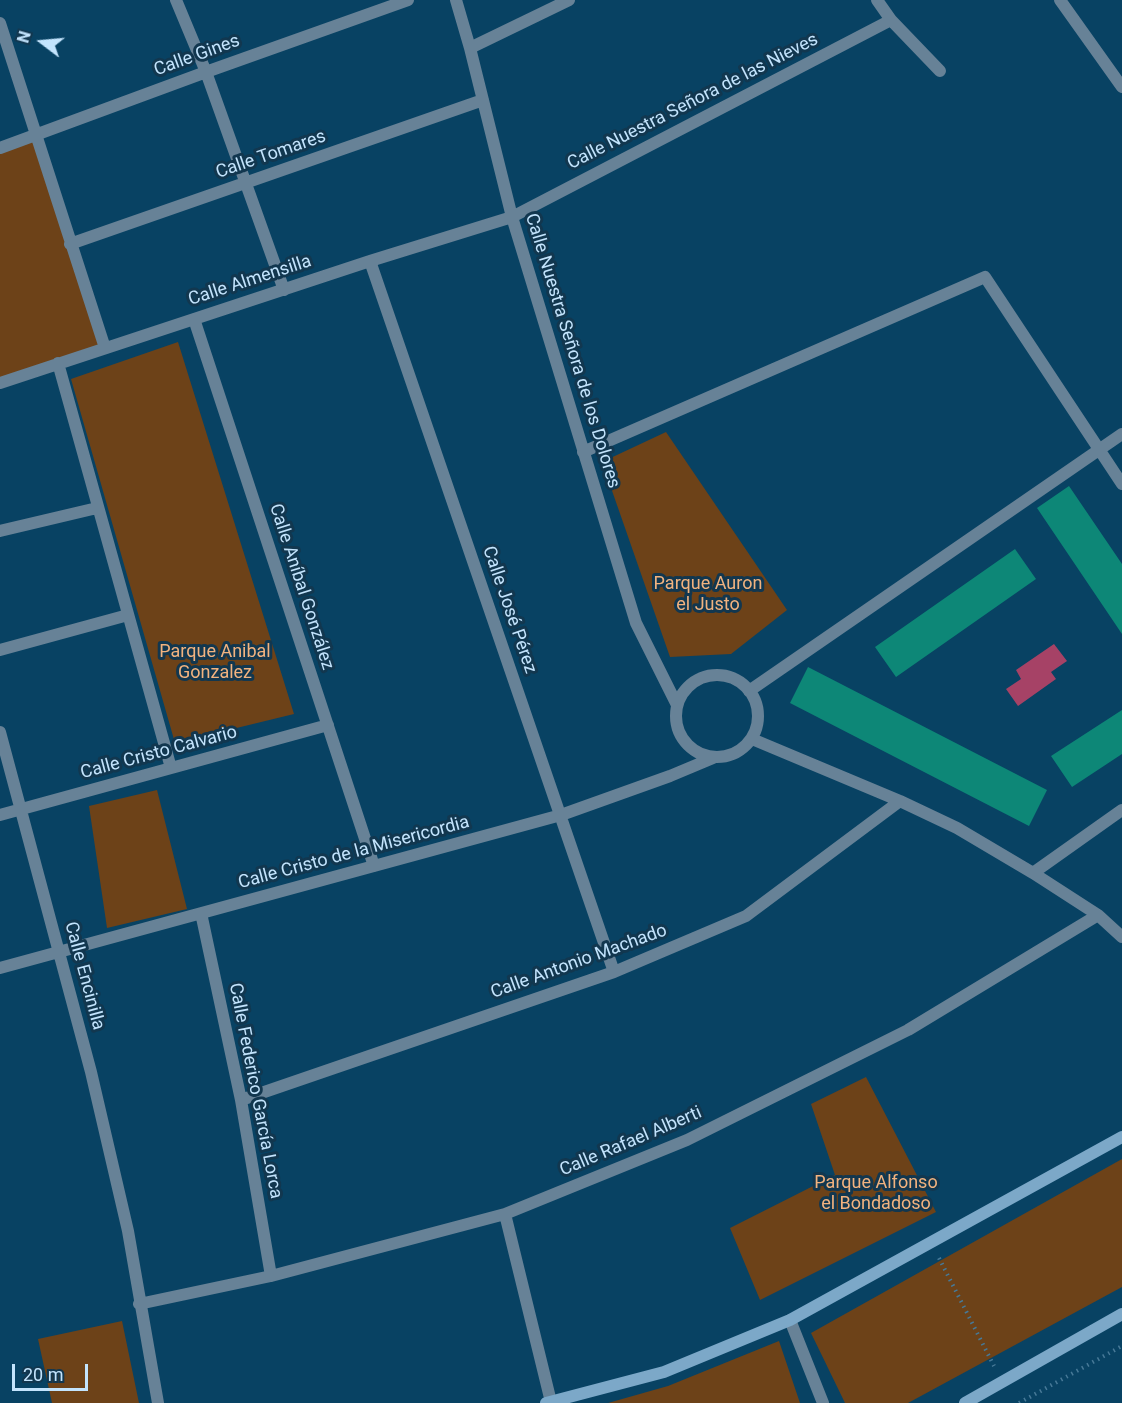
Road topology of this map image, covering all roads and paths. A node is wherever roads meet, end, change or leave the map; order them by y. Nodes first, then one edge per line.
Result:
1 (176, 0) edge
2 (408, 0) edge
3 (456, 0) edge
4 (569, 0) edge
5 (877, 0) edge
6 (1060, 0) edge
7 (891, 20) junction
8 (0, 23) edge
9 (470, 48) junction
10 (940, 71) dead end
11 (206, 72) junction
12 (1122, 87) edge
13 (483, 100) junction
14 (37, 134) junction
15 (0, 148) edge
16 (246, 184) junction
17 (512, 217) junction
18 (70, 244) junction
19 (370, 261) junction
20 (284, 290) junction
21 (194, 319) junction
22 (105, 348) junction
23 (58, 363) junction
24 (0, 383) edge
25 (1122, 434) edge
26 (1099, 450) junction
27 (583, 452) junction
28 (1122, 484) edge
29 (97, 508) junction
30 (0, 531) edge
31 (128, 615) junction
32 (0, 650) edge
33 (749, 691) junction
34 (677, 705) junction
35 (328, 725) junction
36 (0, 732) edge
37 (752, 739) junction
38 (713, 758) junction
39 (171, 768) junction
40 (900, 801) junction
41 (20, 810) junction
42 (1122, 810) edge
43 (0, 815) edge
44 (561, 815) junction
45 (374, 866) junction
46 (1033, 873) junction
47 (201, 914) junction
48 (1098, 915) junction
49 (1122, 937) edge
50 (60, 952) junction
51 (0, 968) edge
52 (614, 972) junction
53 (241, 1100) junction
54 (1122, 1137) edge
55 (505, 1214) junction
56 (931, 1242) junction
57 (271, 1276) junction
58 (140, 1304) junction
59 (1122, 1314) edge
60 (790, 1320) junction
61 (1122, 1346) edge
62 (1002, 1383) junction
63 (548, 1402) edge
64 (158, 1403) edge
65 (823, 1403) edge
66 (965, 1403) edge
67 (1019, 1403) edge

1 - 11 street
2 - 11 street, Calle Gines
3 - 9 street, Calle Nuestra Señora de los Dolores
4 - 9 street
5 - 7 street
6 - 12 street
7 - 10 street
7 - 17 street, Calle Nuestra Señora de las Nieves
8 - 14 street
9 - 13 street, Calle Nuestra Señora de los Dolores
11 - 14 street, Calle Gines
11 - 16 street
13 - 16 street, Calle Tomares
13 - 17 street, Calle Nuestra Señora de los Dolores
14 - 15 street, Calle Gines
14 - 18 street
16 - 18 street, Calle Tomares
16 - 20 street
17 - 19 street, Calle Almensilla
17 - 27 street, Calle Nuestra Señora de los Dolores
18 - 22 street
19 - 20 street, Calle Almensilla
19 - 44 street, Calle José Pérez
20 - 21 street, Calle Almensilla
21 - 22 street, Calle Almensilla
21 - 35 street, Calle Aníbal González
22 - 23 street, Calle Almensilla
23 - 24 street, Calle Almensilla
23 - 29 street
25 - 26 street
26 - 27 street
26 - 28 street
26 - 33 street
27 - 34 street, Calle Nuestra Señora de los Dolores
29 - 30 street
29 - 31 street
31 - 32 street
31 - 39 street
33 - 34 street
33 - 37 street
34 - 38 street
35 - 39 street, Calle Cristo Calvario
35 - 45 street, Calle Aníbal González
36 - 41 street, Calle Encinilla
37 - 38 street
37 - 40 street
38 - 44 street, Calle Cristo de la Misericordia
39 - 41 street, Calle Cristo Calvario
40 - 46 street
40 - 52 street, Calle Antonio Machado
41 - 43 street, Calle Cristo Calvario
41 - 50 street, Calle Encinilla
42 - 46 street
44 - 45 street, Calle Cristo de la Misericordia
44 - 52 street, Calle José Pérez
45 - 47 street, Calle Cristo de la Misericordia
46 - 48 street
47 - 50 street, Calle Cristo de la Misericordia
47 - 53 street, Calle Federico García Lorca
48 - 49 street
48 - 55 street, Calle Rafael Alberti
50 - 51 street, Calle Cristo de la Misericordia
50 - 58 street, Calle Encinilla
52 - 53 street, Calle Antonio Machado
53 - 57 street, Calle Federico García Lorca
54 - 56 main road
55 - 57 street, Calle Rafael Alberti
55 - 63 street
56 - 60 main road
56 - 62 path
57 - 58 street, Calle Rafael Alberti
58 - 64 street, Calle Encinilla
59 - 62 main road
60 - 63 main road
60 - 65 street
61 - 67 path
62 - 66 main road

